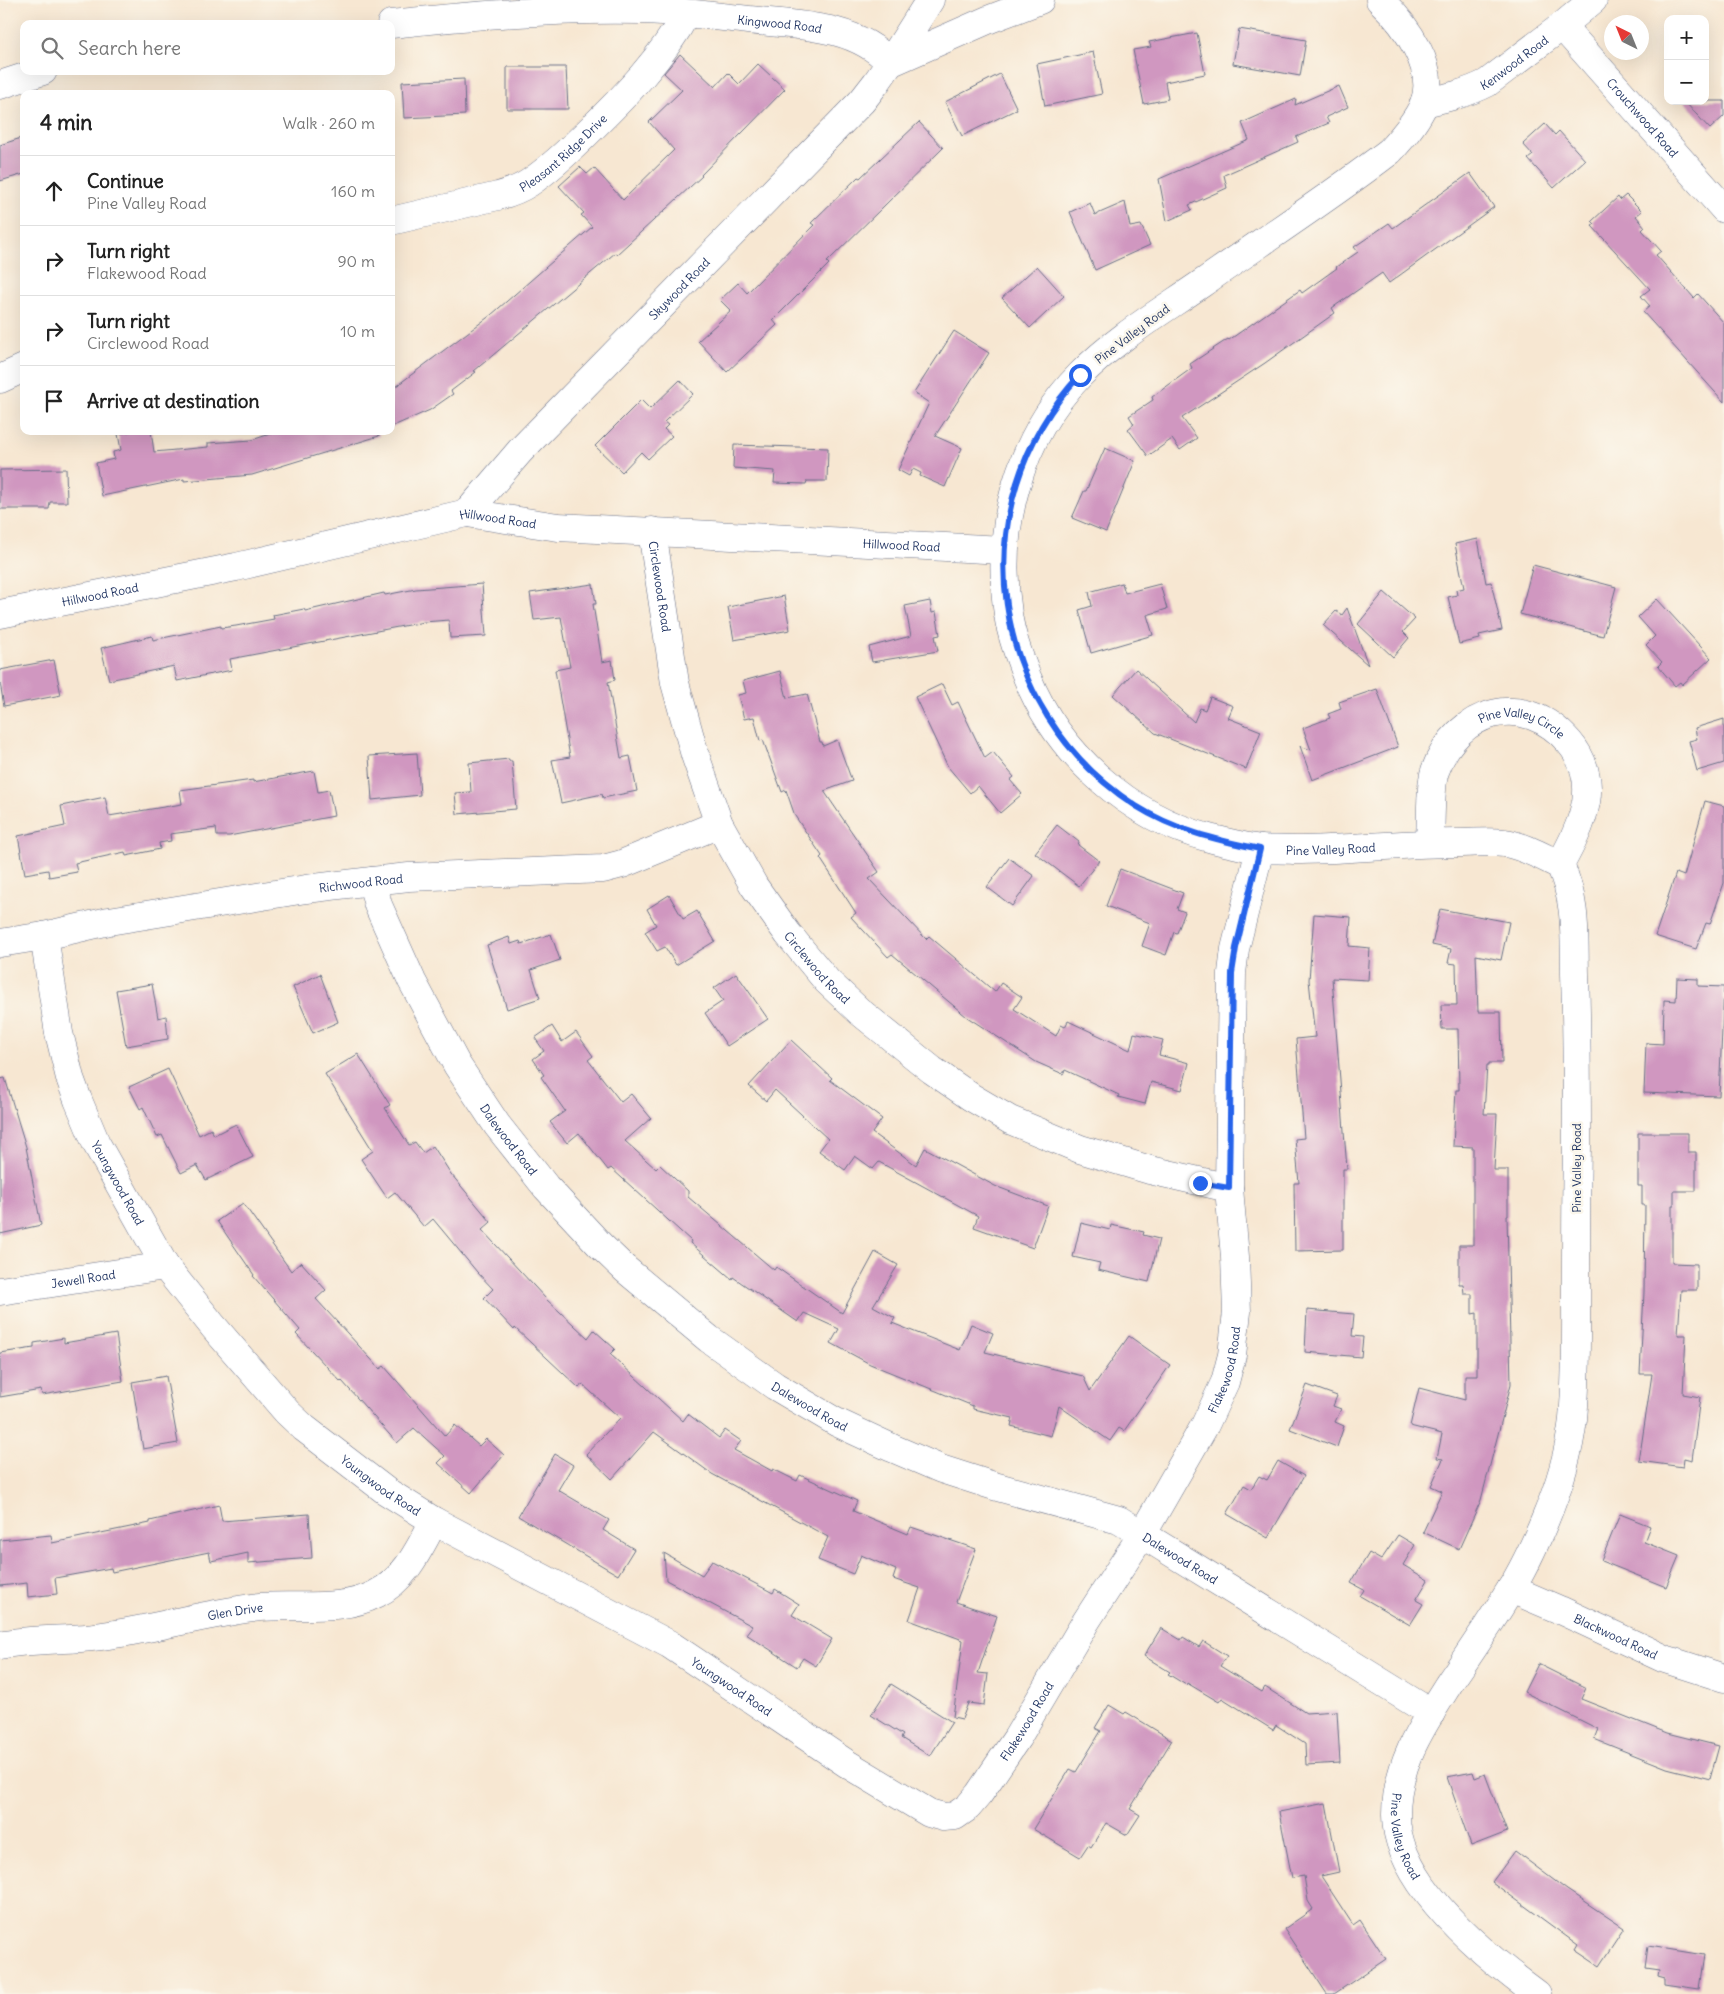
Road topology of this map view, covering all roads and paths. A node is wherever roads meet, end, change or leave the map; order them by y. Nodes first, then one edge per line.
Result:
1 (930, 0) edge
2 (1040, 0) edge
3 (1380, 0) edge
4 (1593, 0) edge
5 (686, 14) junction
6 (395, 24) edge
7 (1562, 26) junction
8 (890, 63) junction
9 (31, 75) edge
10 (0, 85) edge
11 (1424, 103) junction
12 (1724, 208) edge
13 (395, 220) edge
14 (20, 370) edge
15 (0, 379) edge
16 (468, 513) junction
17 (652, 532) junction
18 (1004, 550) junction
19 (0, 614) edge
20 (719, 824) junction
21 (1430, 843) junction
22 (1260, 849) junction
23 (1560, 865) junction
24 (372, 881) junction
25 (44, 936) junction
26 (0, 943) edge
27 (1229, 1188) junction
28 (165, 1266) junction
29 (0, 1291) edge
30 (434, 1521) junction
31 (1143, 1533) junction
32 (1511, 1590) junction
33 (0, 1645) edge
34 (1724, 1678) edge
35 (1431, 1713) junction
36 (955, 1816) joint
37 (1536, 1994) edge

1 - 8 street, Skywood Road
2 - 8 street
3 - 11 street, Pine Valley Road
4 - 7 street, Kenwood Road
5 - 6 street, Kingwood Road
5 - 8 street, Kingwood Road
5 - 13 street, Pleasant Ridge Drive
7 - 11 street, Kenwood Road
7 - 12 street, Crouchwood Road
8 - 16 street, Skywood Road
9 - 10 street
11 - 18 street, Pine Valley Road
14 - 15 street
16 - 17 street, Hillwood Road
16 - 19 street, Hillwood Road
17 - 18 street, Hillwood Road
17 - 20 street, Circlewood Road
18 - 22 street, Pine Valley Road
20 - 24 street, Richwood Road
20 - 27 street, Circlewood Road
21 - 22 street, Pine Valley Road
21 - 23 street, Pine Valley Road
21 - 23 street, Pine Valley Circle
22 - 27 street, Flakewood Road
23 - 32 street, Pine Valley Road
24 - 25 street, Richwood Road
24 - 31 street, Dalewood Road
25 - 26 street, Richwood Road
25 - 28 street, Youngwood Road
27 - 31 street, Flakewood Road
28 - 29 street, Jewell Road
28 - 30 street, Youngwood Road
30 - 33 street, Glen Drive
30 - 36 street, Youngwood Road
31 - 35 street, Dalewood Road
31 - 36 street, Flakewood Road
32 - 34 street, Blackwood Road
32 - 35 street, Pine Valley Road
35 - 37 street, Pine Valley Road

